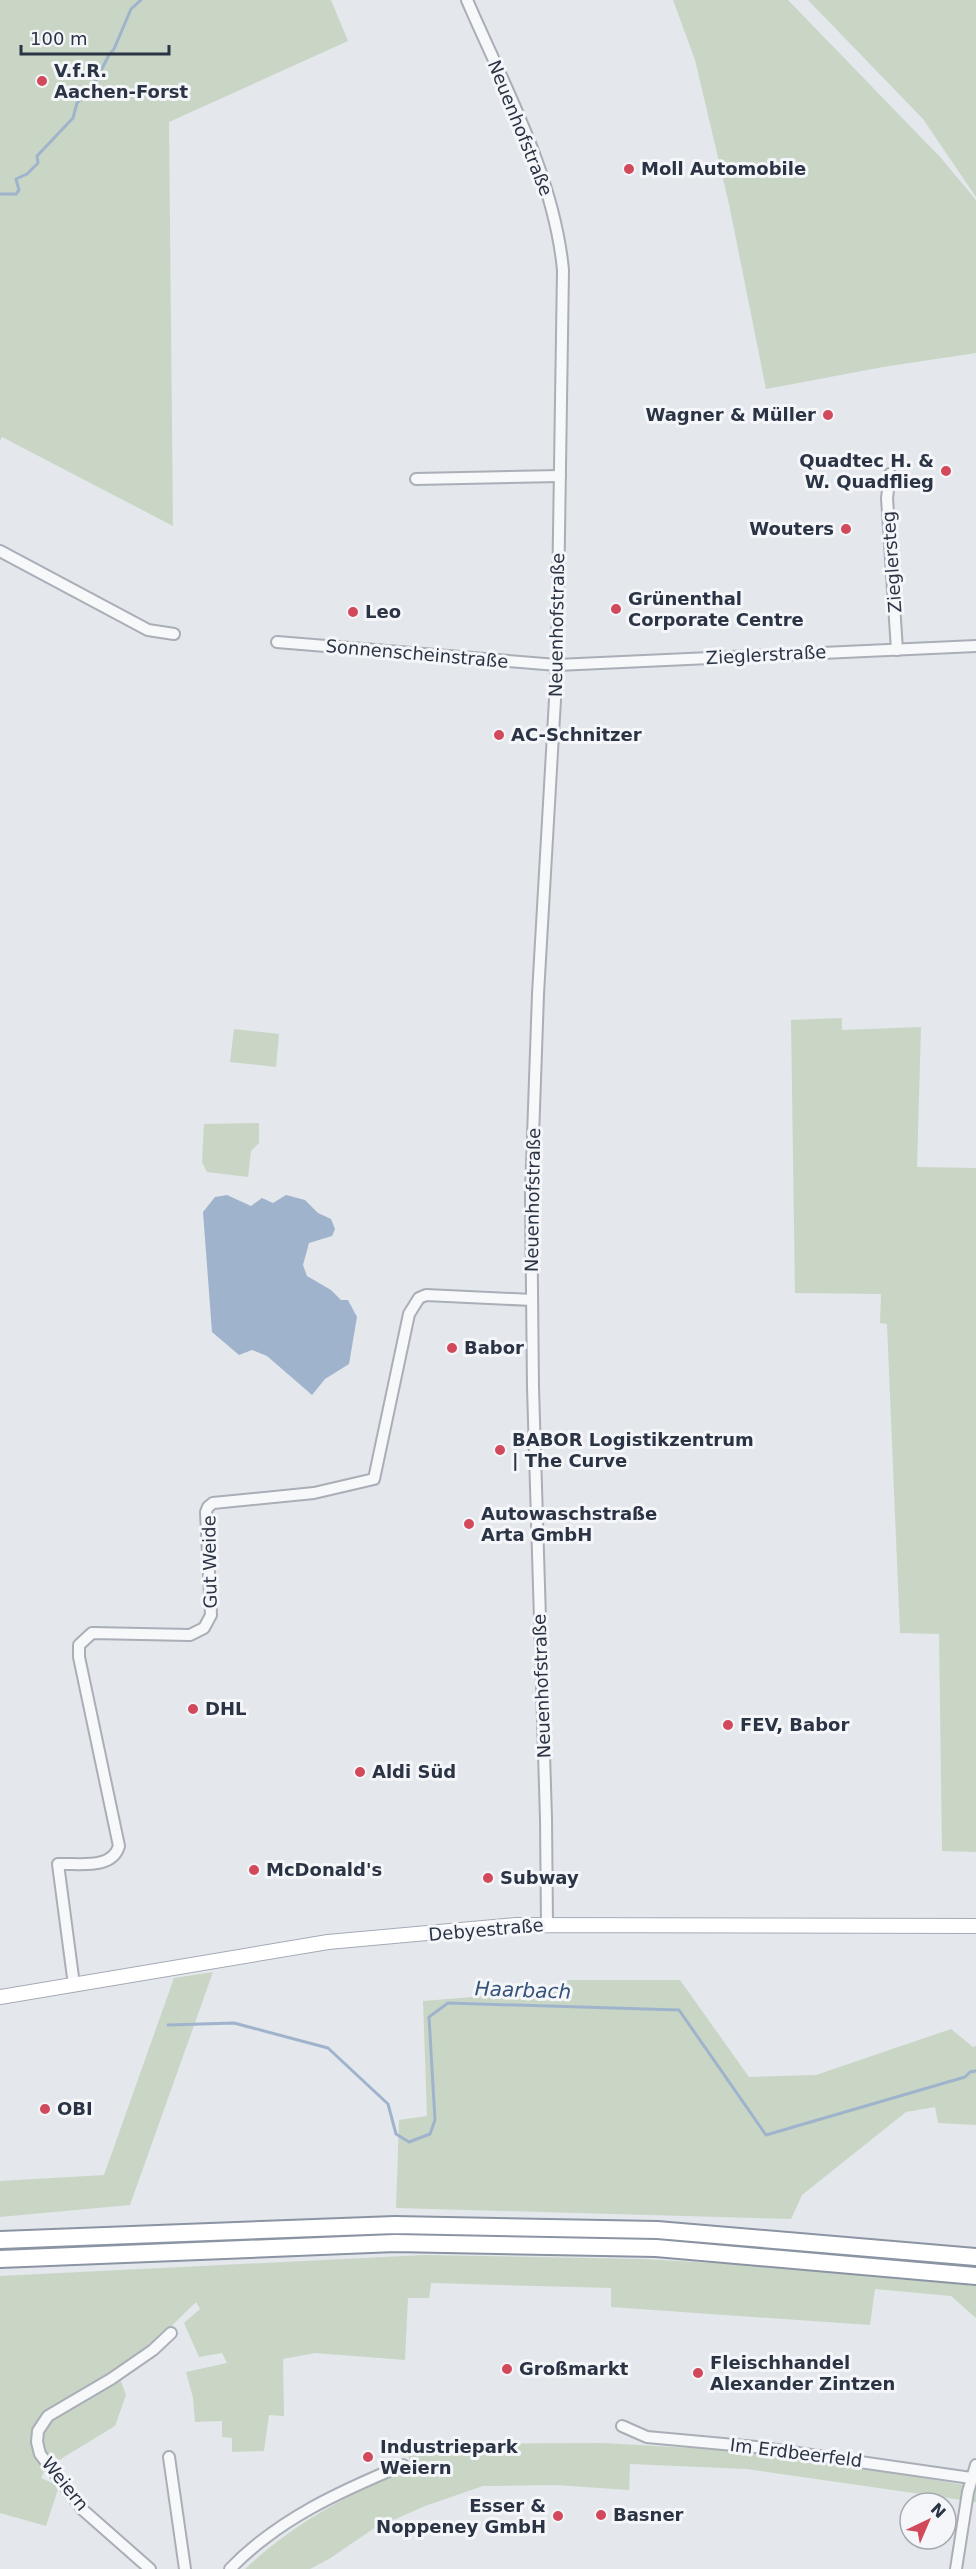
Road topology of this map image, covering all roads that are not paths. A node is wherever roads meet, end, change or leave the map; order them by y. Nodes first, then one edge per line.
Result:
1 (466, 0) edge
2 (890, 474) dead end
3 (560, 476) junction
4 (416, 478) dead end
5 (0, 552) edge
6 (174, 634) dead end
7 (277, 642) dead end
8 (976, 646) edge
9 (897, 650) junction
10 (557, 665) junction
11 (532, 1300) junction
12 (547, 1925) junction
13 (976, 1926) edge
14 (74, 1985) junction
15 (0, 1997) edge
16 (0, 2240) edge
17 (976, 2257) edge
18 (0, 2259) edge
19 (976, 2276) edge
20 (171, 2333) dead end
21 (622, 2426) dead end
22 (169, 2457) dead end
23 (403, 2465) dead end
24 (976, 2465) edge
25 (971, 2478) junction
26 (150, 2569) edge
27 (185, 2569) edge
28 (230, 2569) edge
29 (956, 2569) edge

1 - 3 street, Neuenhofstraße
2 - 9 street, Zieglersteg
3 - 4 street
3 - 10 street, Neuenhofstraße
5 - 6 street
7 - 10 street, Sonnenscheinstraße
8 - 9 street, Zieglerstraße
9 - 10 street, Zieglerstraße
10 - 11 street, Neuenhofstraße
11 - 12 street, Neuenhofstraße
11 - 14 street, Gut Weide
12 - 13 main road, Debyestraße
12 - 14 main road, Debyestraße
14 - 15 main road, Debyestraße
16 - 17 highway
18 - 19 highway
20 - 26 street, Weiern
21 - 25 street, Im Erdbeerfeld
22 - 27 street
23 - 28 street
24 - 25 street
25 - 29 street

